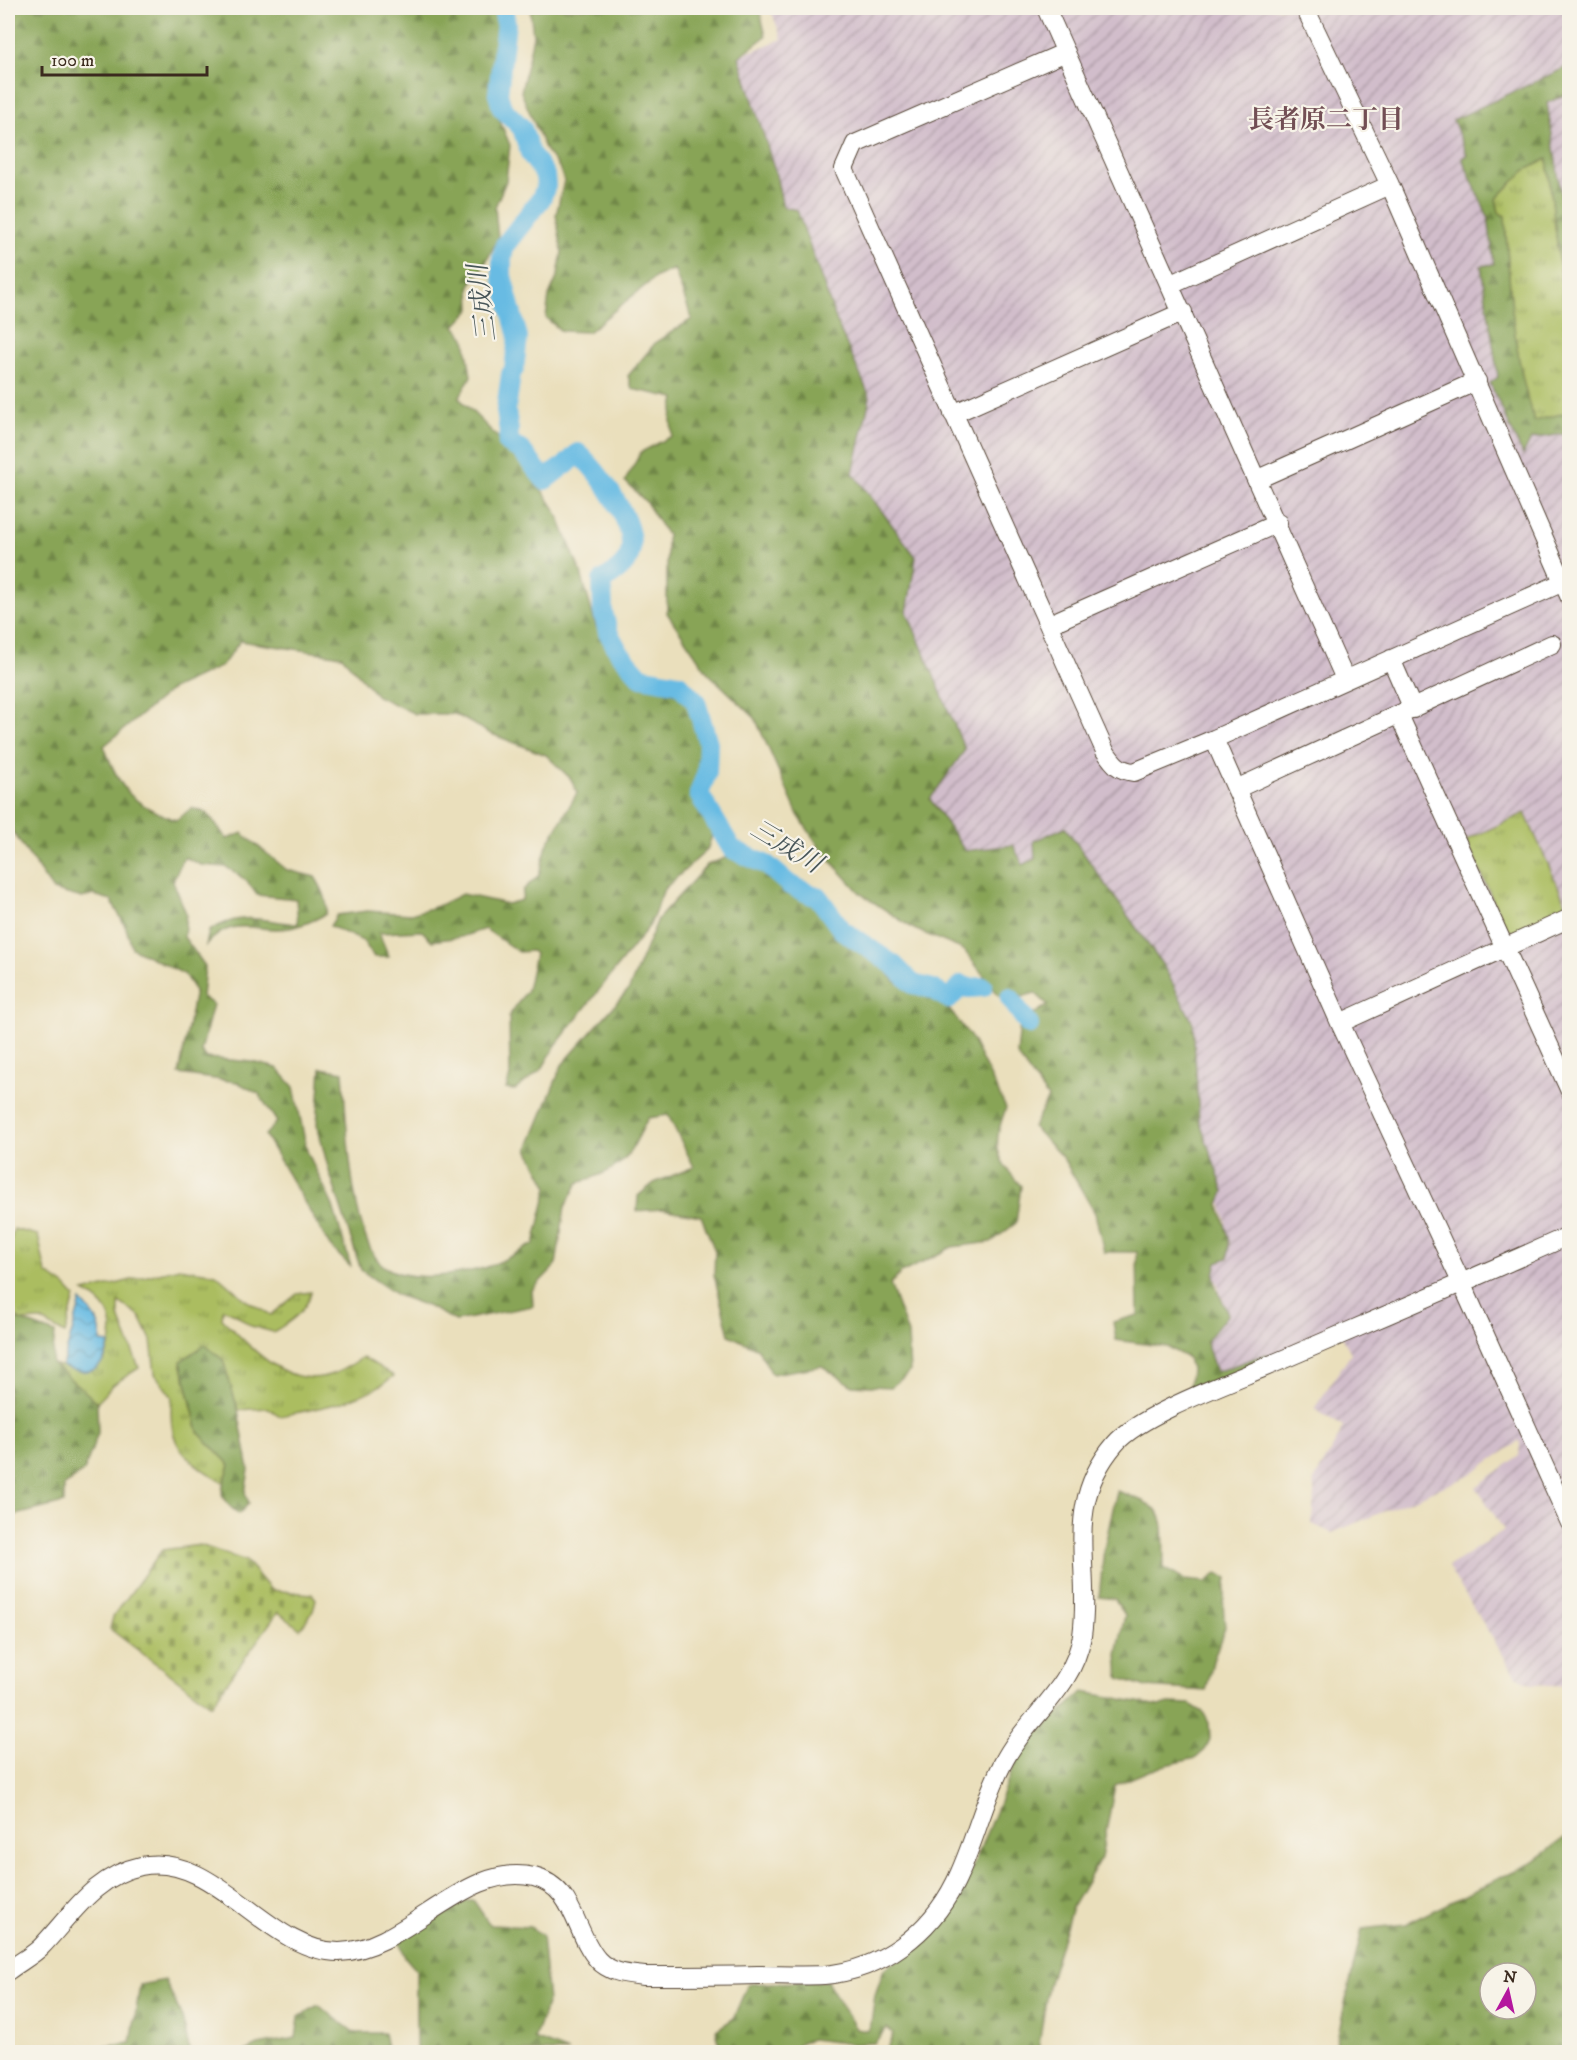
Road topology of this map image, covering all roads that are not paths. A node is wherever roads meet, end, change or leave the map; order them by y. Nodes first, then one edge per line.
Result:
1 (1046, 8) edge
2 (1305, 8) edge
3 (1066, 52) junction
4 (1390, 184) junction
5 (1171, 284) junction
6 (1183, 312) junction
7 (1476, 381) junction
8 (953, 414) junction
9 (1258, 479) junction
10 (1278, 524) junction
11 (1567, 586) edge
12 (1050, 624) junction
13 (1552, 644) dead end
14 (1391, 659) junction
15 (1345, 680) junction
16 (1406, 712) junction
17 (1214, 739) junction
18 (1236, 789) junction
19 (1569, 918) edge
20 (1506, 947) junction
21 (1340, 1023) junction
22 (1569, 1091) edge
23 (1569, 1235) edge
24 (1462, 1284) junction
25 (1569, 1523) edge
26 (8, 1971) edge

1 - 3 street
2 - 4 street
3 - 5 street
3 - 8 street
4 - 5 street
4 - 7 street
5 - 6 street
6 - 8 street
6 - 9 street
7 - 9 street
7 - 11 street
8 - 12 street
9 - 10 street
10 - 12 street
10 - 15 street
11 - 14 street
12 - 17 street
13 - 16 street
14 - 15 street
14 - 16 street
15 - 17 street
16 - 18 street
16 - 20 street
17 - 18 street
18 - 21 street
19 - 20 street
20 - 21 street
20 - 22 street
21 - 24 street
23 - 24 street
24 - 25 street
24 - 26 street

